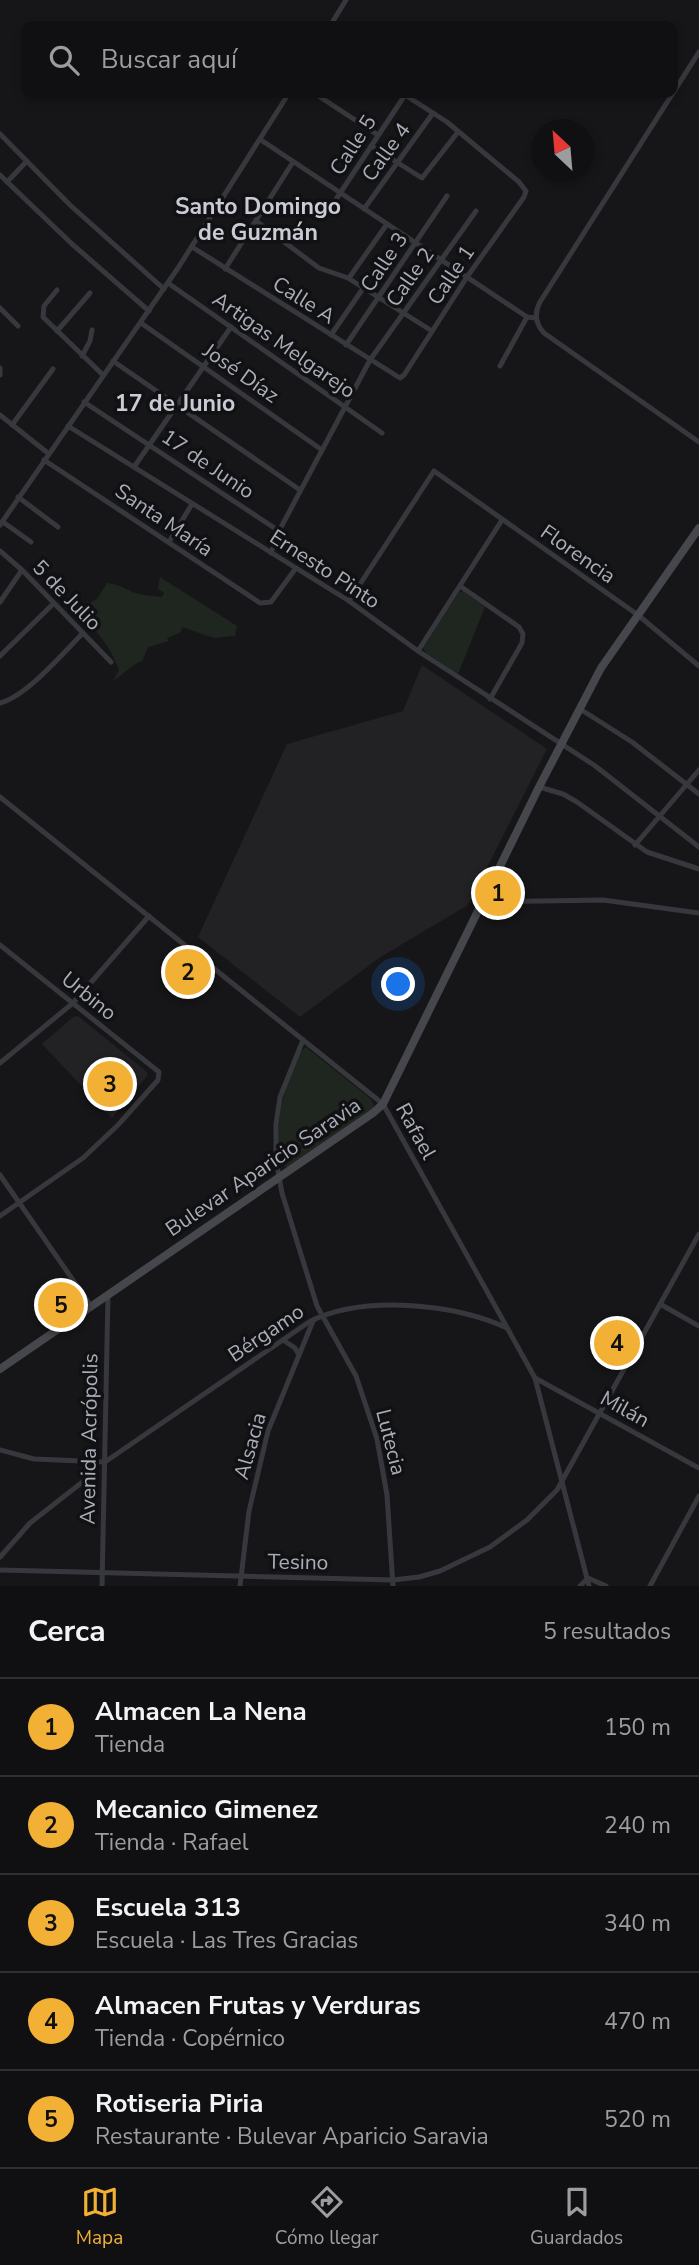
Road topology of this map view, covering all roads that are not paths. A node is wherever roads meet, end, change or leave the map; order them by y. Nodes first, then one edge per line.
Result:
1 (346, 0) edge
2 (333, 21) edge
3 (699, 52) edge
4 (678, 85) edge
5 (286, 98) edge
6 (322, 98) edge
7 (403, 98) edge
8 (410, 98) edge
9 (670, 98) edge
10 (433, 113) junction
11 (458, 132) junction
12 (0, 134) edge
13 (378, 135) junction
14 (261, 140) junction
15 (372, 146) junction
16 (27, 161) junction
17 (293, 162) junction
18 (398, 162) junction
19 (0, 175) edge
20 (7, 182) junction
21 (341, 193) junction
22 (447, 196) dead end
23 (364, 209) junction
24 (476, 211) dead end
25 (327, 213) dead end
26 (256, 221) junction
27 (387, 224) junction
28 (415, 243) junction
29 (192, 247) junction
30 (441, 260) junction
31 (225, 268) junction
32 (349, 278) junction
33 (467, 278) junction
34 (166, 286) junction
35 (364, 287) junction
36 (57, 290) dead end
37 (90, 293) dead end
38 (379, 297) junction
39 (0, 308) edge
40 (149, 311) junction
41 (404, 313) junction
42 (527, 317) junction
43 (536, 318) junction
44 (141, 323) junction
45 (18, 326) dead end
46 (231, 327) junction
47 (92, 330) dead end
48 (57, 331) junction
49 (432, 331) junction
50 (331, 335) junction
51 (346, 345) junction
52 (82, 356) junction
53 (370, 360) junction
54 (113, 361) junction
55 (202, 366) junction
56 (500, 366) dead end
57 (53, 369) dead end
58 (103, 375) junction
59 (400, 377) joint
60 (84, 402) junction
61 (176, 404) junction
62 (346, 408) junction
63 (0, 415) edge
64 (12, 425) junction
65 (68, 426) junction
66 (382, 433) dead end
67 (699, 442) edge
68 (150, 444) junction
69 (323, 450) junction
70 (46, 457) junction
71 (134, 467) junction
72 (300, 490) junction
73 (18, 496) junction
74 (192, 504) junction
75 (502, 520) junction
76 (1, 524) edge
77 (58, 527) dead end
78 (699, 528) edge
79 (279, 530) junction
80 (31, 542) dead end
81 (169, 542) junction
82 (0, 551) edge
83 (271, 553) junction
84 (296, 568) junction
85 (22, 570) junction
86 (460, 586) junction
87 (1, 598) edge
88 (349, 601) junction
89 (54, 603) junction
90 (638, 615) junction
91 (83, 633) junction
92 (418, 651) junction
93 (0, 656) edge
94 (111, 662) dead end
95 (699, 666) edge
96 (490, 699) junction
97 (0, 703) edge
98 (580, 709) junction
99 (561, 744) junction
100 (699, 769) edge
101 (687, 784) junction
102 (539, 787) junction
103 (699, 794) edge
104 (0, 797) edge
105 (660, 816) junction
106 (635, 845) junction
107 (699, 847) edge
108 (699, 869) edge
109 (483, 902) junction
110 (699, 913) edge
111 (149, 916) junction
112 (0, 945) edge
113 (73, 1003) junction
114 (303, 1040) junction
115 (0, 1063) edge
116 (383, 1104) junction
117 (0, 1175) edge
118 (279, 1177) junction
119 (19, 1203) junction
120 (0, 1216) edge
121 (699, 1234) edge
122 (108, 1294) junction
123 (660, 1304) junction
124 (90, 1306) junction
125 (321, 1316) junction
126 (313, 1320) junction
127 (699, 1326) edge
128 (508, 1329) junction
129 (283, 1340) junction
130 (299, 1355) junction
131 (0, 1368) edge
132 (535, 1378) junction
133 (600, 1413) junction
134 (0, 1450) edge
135 (86, 1462) junction
136 (105, 1462) junction
137 (699, 1468) edge
138 (563, 1481) junction
139 (699, 1496) edge
140 (0, 1558) edge
141 (0, 1570) edge
142 (102, 1573) junction
143 (240, 1577) junction
144 (588, 1578) junction
145 (393, 1583) edge
146 (102, 1586) edge
147 (240, 1586) edge
148 (580, 1586) edge
149 (589, 1586) edge
150 (606, 1586) edge
151 (650, 1586) edge

1 - 2 street
3 - 4 street
5 - 14 street
6 - 13 street
7 - 13 street, Calle 5
8 - 10 street, Calle 5
9 - 43 street
10 - 11 street
10 - 18 street, Calle 4
11 - 18 street
11 - 33 street, Calle 1
12 - 16 street, Artigas Melgarejo
13 - 15 street, Calle 5
14 - 17 street
14 - 29 street
15 - 18 street
15 - 21 street, Calle 5
16 - 20 street
16 - 34 street, Artigas Melgarejo
17 - 21 street
17 - 26 street, Calle 5
18 - 23 street, Calle 4
19 - 20 street
20 - 40 street
21 - 23 street
21 - 25 street, Calle 5
22 - 28 street, Calle 3
23 - 27 street
24 - 30 street, Calle 2
26 - 31 street, Calle 5
26 - 32 street
27 - 28 street
27 - 32 street
28 - 30 street
28 - 38 street, Calle 3
29 - 31 street, Calle A
29 - 34 street
30 - 33 street
30 - 41 street, Calle 2
31 - 50 street, Calle A
32 - 35 street
33 - 42 street
33 - 49 street, Calle 1
34 - 40 street
34 - 46 street, Artigas Melgarejo
35 - 38 street
35 - 50 street
36 - 48 street
37 - 48 street
38 - 41 street
38 - 51 street, Calle 3
39 - 45 street
40 - 44 street
41 - 49 street
41 - 53 street, Calle 2
42 - 43 street
42 - 56 street
43 - 67 street
44 - 54 street
44 - 55 street, José Díaz
46 - 55 street
46 - 62 street, Artigas Melgarejo
47 - 52 street
48 - 52 street
49 - 59 street, Calle 1
50 - 51 street, Calle A
51 - 53 street, Calle A
52 - 58 street
53 - 59 street, Calle A
53 - 62 street, Calle 2
54 - 58 street
54 - 61 street
55 - 61 street
55 - 69 street, José Díaz
57 - 64 street
58 - 60 street
60 - 65 street
60 - 68 street, 17 de Junio
61 - 68 street
61 - 72 street
62 - 66 street, Artigas Melgarejo
62 - 69 street, Calle 2
63 - 64 street, Santa María
64 - 70 street, Santa María
65 - 70 street
65 - 71 street, Ernesto Pinto
68 - 71 street
68 - 79 street, 17 de Junio
69 - 72 street, Calle 2
70 - 73 street
70 - 81 street, Santa María
71 - 74 street, Ernesto Pinto
72 - 79 street, Calle 2
73 - 76 street
73 - 77 street
74 - 81 street
74 - 83 street, Ernesto Pinto
75 - 86 street
75 - 88 street, Florencia
75 - 90 street, Florencia
76 - 80 street
78 - 90 street, Bulevar Aparicio Saravia
79 - 83 street, Calle 2
81 - 84 street, Santa María
82 - 85 street, 5 de Julio
83 - 84 street, Ernesto Pinto
84 - 88 street, Ernesto Pinto
85 - 87 street
85 - 89 street, 5 de Julio
86 - 92 street
86 - 96 street
88 - 92 street, Ernesto Pinto
89 - 91 street, 5 de Julio
89 - 93 street
90 - 95 street, Florencia
90 - 98 street, Bulevar Aparicio Saravia
91 - 94 street, 5 de Julio
91 - 97 street
92 - 96 street, Ernesto Pinto
96 - 99 street, Ernesto Pinto
98 - 99 street, Bulevar Aparicio Saravia
98 - 101 street
99 - 102 street, Bulevar Aparicio Saravia
99 - 105 street, Ernesto Pinto
100 - 101 street
101 - 103 street
101 - 105 street
102 - 106 street
102 - 109 street, Bulevar Aparicio Saravia
104 - 111 street, Rafael
105 - 106 street
105 - 107 street, Ernesto Pinto
106 - 108 street
109 - 110 street
109 - 116 street, Bulevar Aparicio Saravia
111 - 113 street
111 - 114 street, Rafael
112 - 113 street, Urbino
113 - 115 street
113 - 119 street, Urbino
114 - 116 street, Rafael
114 - 118 street
116 - 118 street, Bulevar Aparicio Saravia
116 - 128 street, Rafael
117 - 119 street
118 - 122 street, Bulevar Aparicio Saravia
118 - 125 street
119 - 120 street
119 - 124 street
121 - 123 street, Tesino
122 - 124 street, Bulevar Aparicio Saravia
122 - 136 street, Avenida Acrópolis
123 - 127 street
123 - 133 street, Tesino
124 - 131 street, Bulevar Aparicio Saravia
125 - 126 street, Bérgamo
125 - 128 street, Bérgamo
125 - 145 street, Lutecia
126 - 129 street, Bérgamo
126 - 130 street, Alsacia
128 - 132 street, Rafael
129 - 130 street
129 - 136 street, Bérgamo
130 - 143 street, Alsacia
132 - 133 street, Milán
132 - 138 street, Rafael
133 - 137 street, Milán
133 - 138 street, Tesino
134 - 135 street
135 - 136 street
135 - 140 street
136 - 142 street, Avenida Acrópolis
138 - 144 street, Rafael
138 - 145 street, Tesino
139 - 151 street
141 - 142 street, Tesino
142 - 143 street, Tesino
142 - 146 street, Avenida Acrópolis
143 - 145 street, Tesino
143 - 147 street, Alsacia
144 - 148 street
144 - 149 street, Rafael
144 - 150 street

